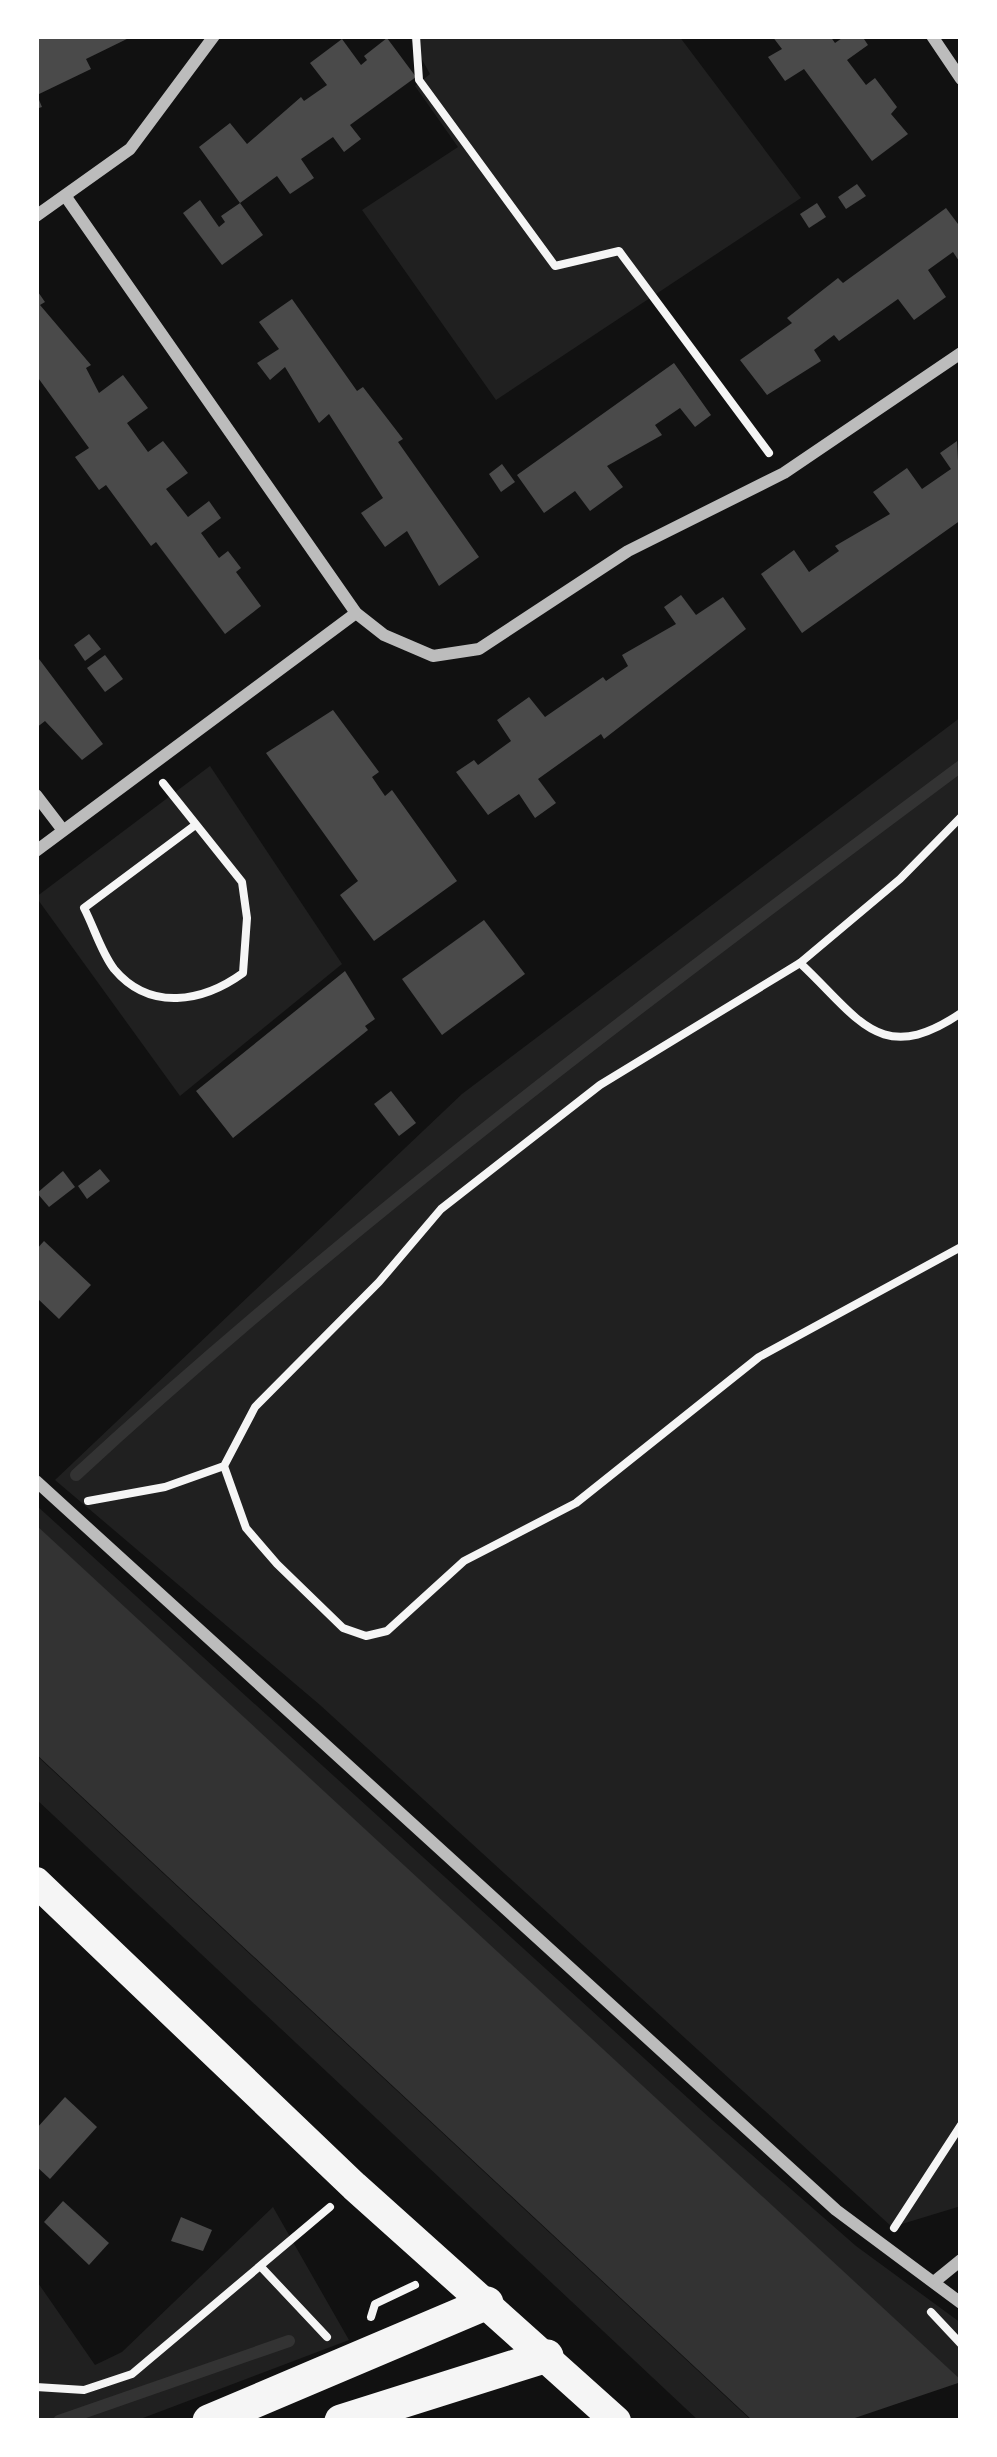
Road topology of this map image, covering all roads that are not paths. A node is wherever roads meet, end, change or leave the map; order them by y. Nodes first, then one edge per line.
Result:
1 (214, 36) edge
2 (932, 36) edge
3 (961, 79) edge
4 (66, 197) junction
5 (36, 216) edge
6 (961, 353) edge
7 (356, 613) junction
8 (36, 795) edge
9 (62, 829) junction
10 (36, 851) edge
11 (36, 1481) edge
12 (36, 1882) edge
13 (961, 2260) edge
14 (934, 2282) junction
15 (487, 2302) junction
16 (961, 2303) edge
17 (547, 2356) junction
18 (209, 2421) edge
19 (341, 2421) edge
20 (616, 2421) edge

1 - 4 street
2 - 3 street
4 - 5 street
4 - 7 street
6 - 7 street
7 - 9 street
8 - 9 street
9 - 10 street
11 - 14 street
12 - 15 main road
13 - 14 street
14 - 16 street
15 - 17 main road
15 - 18 highway
17 - 19 highway
17 - 20 main road

